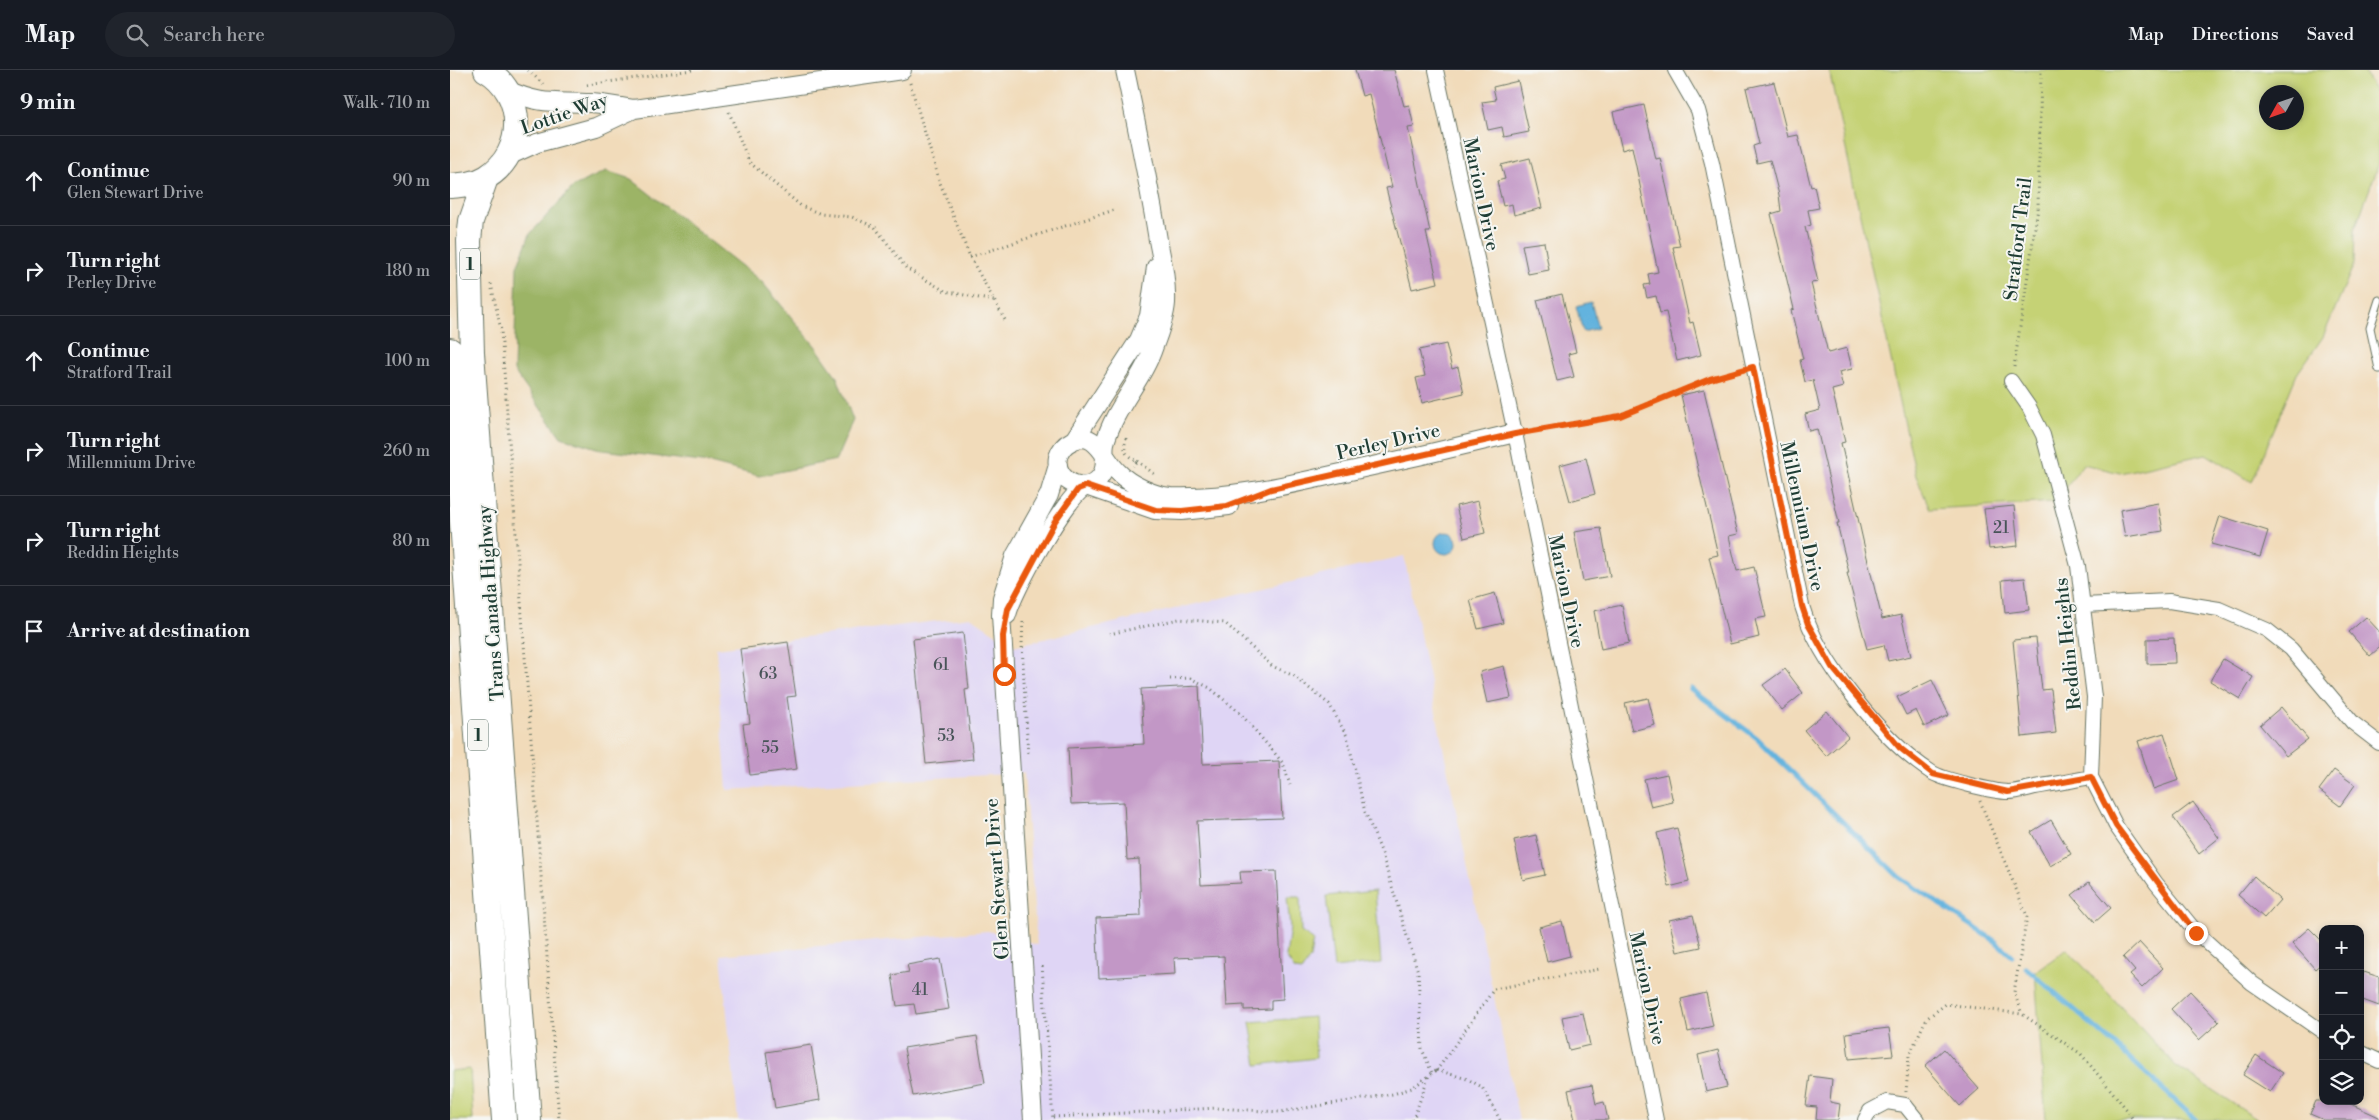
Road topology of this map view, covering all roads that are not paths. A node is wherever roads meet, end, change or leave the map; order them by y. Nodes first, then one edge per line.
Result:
1 (486, 70) edge
2 (1125, 70) edge
3 (1436, 70) edge
4 (1675, 70) edge
5 (905, 74) edge
6 (507, 90) junction
7 (634, 109) junction
8 (508, 156) junction
9 (486, 178) junction
10 (450, 186) edge
11 (1158, 242) junction
12 (2379, 300) edge
13 (450, 350) edge
14 (2379, 370) edge
15 (2012, 381) road end
16 (1515, 434) junction
17 (1074, 440) junction
18 (1105, 452) junction
19 (1058, 465) junction
20 (1086, 486) junction
21 (1271, 489) junction
22 (2084, 605) junction
23 (1003, 636) junction
24 (2379, 743) edge
25 (2091, 777) junction
26 (2319, 1029) edge
27 (2364, 1054) edge
28 (2379, 1061) edge
29 (504, 1120) edge
30 (529, 1120) edge
31 (1033, 1120) edge
32 (1656, 1120) edge
33 (1865, 1120) edge
34 (1917, 1120) edge

1 - 6 highway
2 - 11 street
3 - 16 street, Marion Drive
4 - 25 street, Millennium Drive
5 - 7 street, Lottie Way
6 - 7 street, Lottie Way
6 - 8 highway
7 - 8 street, Lottie Way
8 - 9 highway
9 - 10 highway
9 - 30 highway, Trans Canada Highway / 1
11 - 17 street
11 - 18 street
12 - 14 lane
13 - 29 highway, Trans Canada Highway / 1
15 - 22 street, Reddin Heights
16 - 21 street, Perley Drive
16 - 32 street, Marion Drive
17 - 18 street
17 - 19 street
18 - 20 street
18 - 21 street, Perley Drive
19 - 20 street
19 - 23 street, Glen Stewart Drive
20 - 21 street, Perley Drive
20 - 23 street, Glen Stewart Drive
22 - 24 street
22 - 25 street, Reddin Heights
23 - 31 street, Glen Stewart Drive
25 - 26 street, Reddin Heights
27 - 28 street
33 - 34 street

